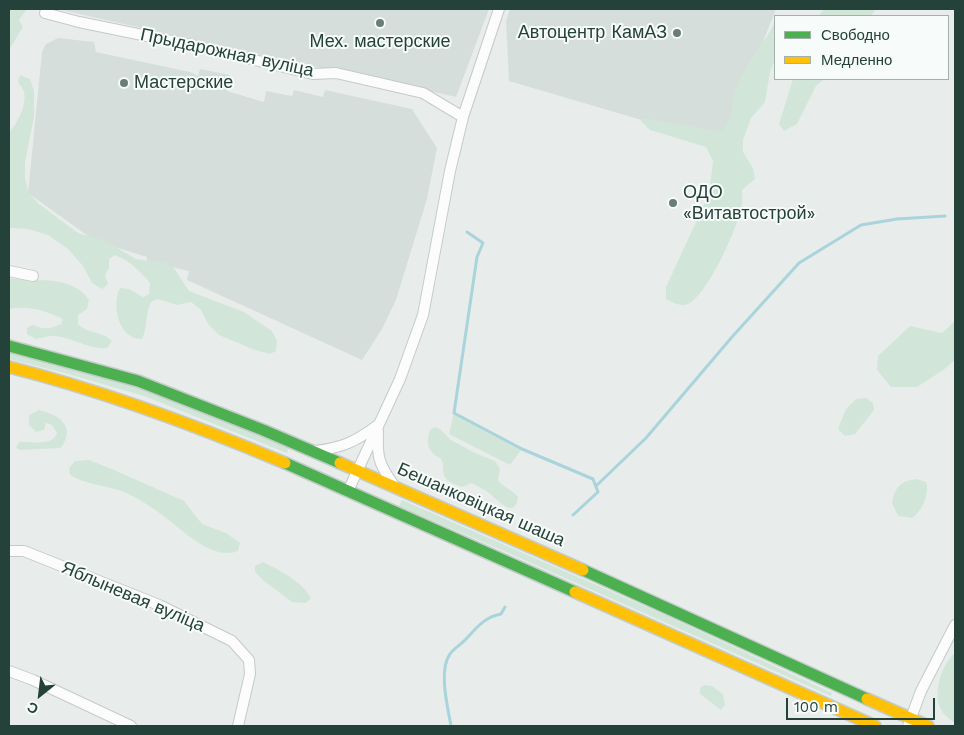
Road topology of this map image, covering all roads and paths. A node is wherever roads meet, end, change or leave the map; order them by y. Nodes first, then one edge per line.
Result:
1 (499, 9) edge
2 (45, 13) dead end
3 (463, 117) junction
4 (9, 271) edge
5 (33, 276) dead end
6 (9, 346) edge
7 (9, 368) edge
8 (378, 424) junction
9 (313, 451) junction
10 (358, 470) junction
11 (394, 485) junction
12 (348, 491) junction
13 (9, 551) edge
14 (955, 625) edge
15 (9, 671) edge
16 (909, 722) edge
17 (131, 726) edge
18 (238, 726) edge
19 (875, 726) edge
20 (928, 726) edge

1 - 3 street
2 - 3 street, Прыдарожная вуліца
3 - 8 street
4 - 5 street
6 - 9 main road, Бешанковіцкая шаша
7 - 12 main road
8 - 9 street
8 - 10 street
8 - 11 street
9 - 10 main road, Бешанковіцкая шаша
10 - 11 main road, Бешанковіцкая шаша
10 - 12 street
11 - 16 main road, Бешанковіцкая шаша
12 - 19 main road
13 - 18 street, Яблыневая вуліца
14 - 16 street
15 - 17 street
16 - 20 main road, Бешанковіцкая шаша

